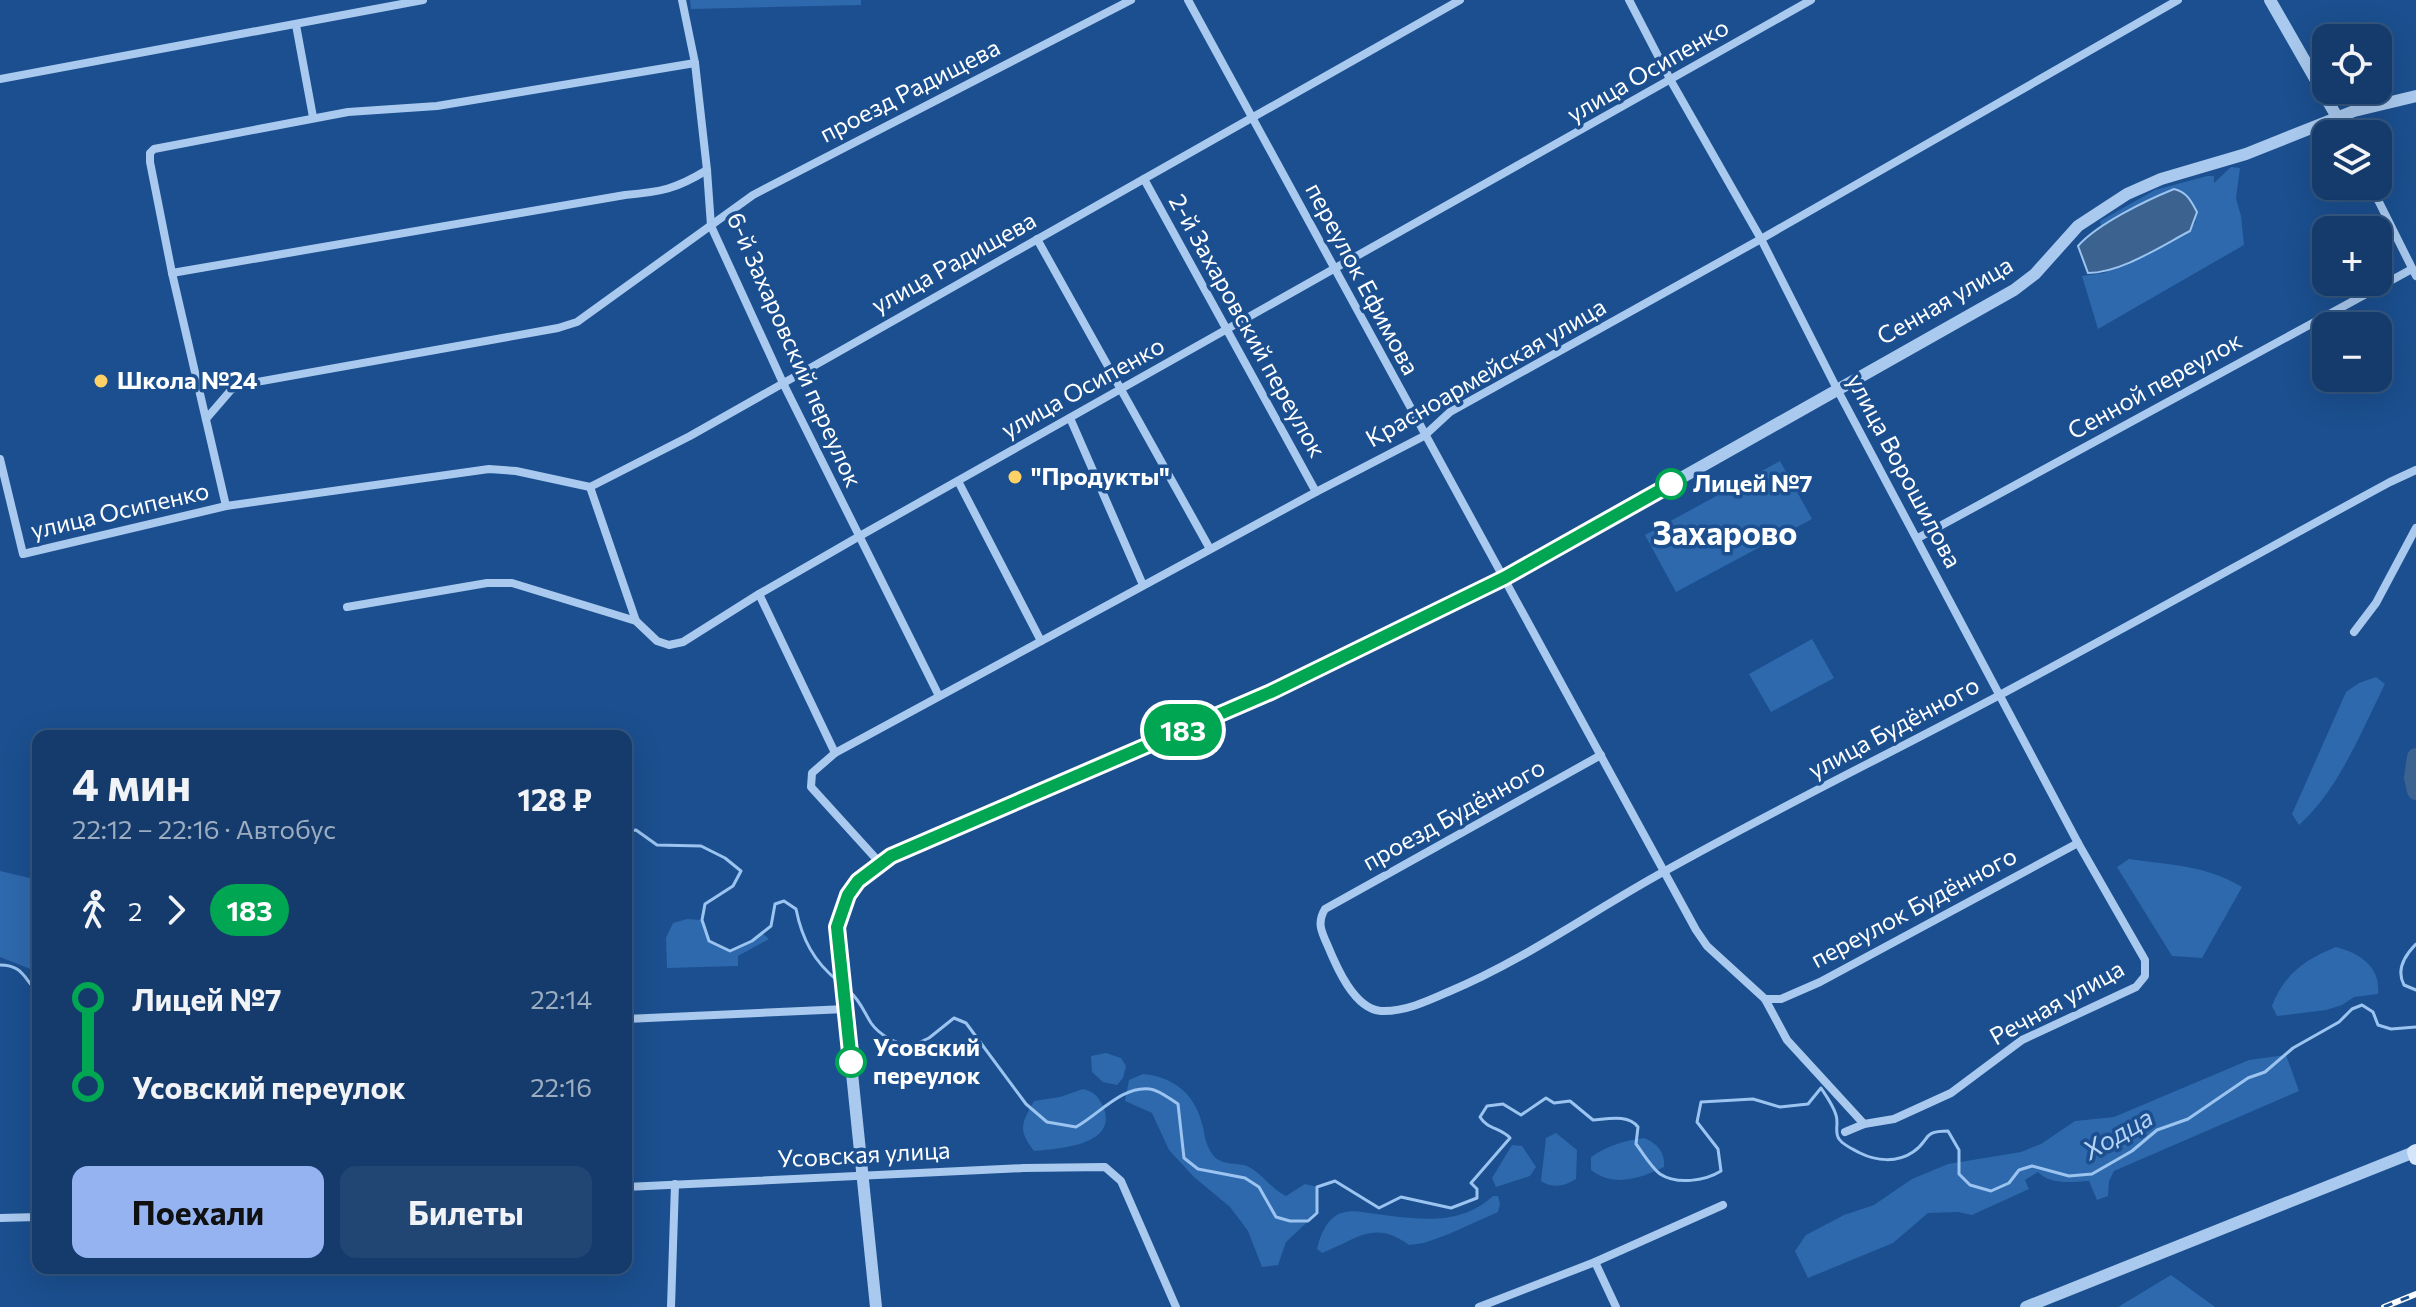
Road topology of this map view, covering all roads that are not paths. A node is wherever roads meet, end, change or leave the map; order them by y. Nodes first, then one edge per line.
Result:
1 (423, 0) edge
2 (682, 0) edge
3 (1131, 0) edge
4 (1188, 0) edge
5 (1460, 0) edge
6 (1629, 0) edge
7 (1811, 0) edge
8 (2178, 0) edge
9 (2270, 0) edge
10 (296, 25) junction
11 (695, 63) junction
12 (0, 79) edge
13 (1671, 81) junction
14 (2416, 96) edge
15 (313, 117) junction
16 (2337, 117) junction
17 (1252, 118) junction
18 (2339, 120) edge
19 (707, 170) junction
20 (1144, 179) junction
21 (2378, 200) edge
22 (711, 226) junction
23 (1037, 239) junction
24 (1761, 239) junction
25 (1334, 270) junction
26 (2414, 272) edge
27 (172, 273) junction
28 (1226, 332) junction
29 (783, 383) junction
30 (1837, 389) junction
31 (1121, 390) junction
32 (1070, 418) junction
33 (206, 419) junction
34 (1424, 436) junction
35 (0, 459) edge
36 (2416, 470) edge
37 (958, 481) junction
38 (590, 487) junction
39 (1316, 492) junction
40 (226, 506) junction
41 (2416, 528) edge
42 (858, 537) junction
43 (1918, 538) junction
44 (1210, 549) junction
45 (1504, 578) junction
46 (1143, 585) junction
47 (759, 594) junction
48 (347, 607) dead end
49 (636, 621) junction
50 (2354, 632) dead end
51 (1041, 641) junction
52 (2000, 695) junction
53 (939, 696) junction
54 (835, 753) junction
55 (1601, 755) junction
56 (2078, 843) junction
57 (880, 863) junction
58 (1664, 871) junction
59 (2145, 960) joint
60 (1765, 999) junction
61 (846, 1009) junction
62 (1387, 1010) joint
63 (632, 1019) edge
64 (1864, 1124) junction
65 (1845, 1132) dead end
66 (2415, 1154) edge
67 (862, 1175) junction
68 (675, 1184) junction
69 (632, 1187) edge
70 (1723, 1205) dead end
71 (32, 1217) edge
72 (0, 1218) edge
73 (1595, 1262) junction
74 (671, 1307) edge
75 (876, 1307) edge
76 (1176, 1307) edge
77 (1479, 1307) edge
78 (1616, 1307) edge
79 (2026, 1307) edge

1 - 10 street
2 - 11 street, 6-й Захаровский переулок
3 - 22 street, проезд Радищева
4 - 17 street, переулок Ефимова
5 - 17 street, улица Радищева
6 - 13 street, улица Ворошилова
7 - 13 street, улица Осипенко
8 - 24 street, Красноармейская улица
9 - 16 street
10 - 12 street
10 - 15 street
11 - 15 street
11 - 19 street, 6-й Захаровский переулок
13 - 24 street, улица Ворошилова
13 - 25 street, улица Осипенко
14 - 16 street, Сенная улица
15 - 27 street
16 - 18 street
16 - 30 street, Сенная улица
17 - 20 street, улица Радищева
17 - 25 street, переулок Ефимова
19 - 22 street, 6-й Захаровский переулок
19 - 27 street
20 - 23 street, улица Радищева
20 - 28 street, 2-й Захаровский переулок
21 - 26 street
22 - 29 street, 6-й Захаровский переулок
22 - 33 street, проезд Радищева
23 - 29 street, улица Радищева
23 - 31 street
24 - 30 street, улица Ворошилова
24 - 34 street, Красноармейская улица
25 - 28 street, улица Осипенко
25 - 34 street, переулок Ефимова
26 - 43 street, Сенной переулок
27 - 33 street
28 - 31 street, улица Осипенко
28 - 39 street, 2-й Захаровский переулок
29 - 38 street, улица Радищева
29 - 42 street, 6-й Захаровский переулок
30 - 43 street, улица Ворошилова
30 - 45 street, Сенная улица
31 - 32 street, улица Осипенко
31 - 44 street
32 - 37 street, улица Осипенко
32 - 46 street
33 - 40 street
34 - 39 street, Красноармейская улица
34 - 45 street, переулок Ефимова
35 - 40 street, улица Осипенко
36 - 52 street, улица Будённого
37 - 42 street, улица Осипенко
37 - 51 street
38 - 40 street, улица Осипенко
38 - 49 street
39 - 44 street, Красноармейская улица
41 - 50 street
42 - 47 street, улица Осипенко
42 - 53 street, 6-й Захаровский переулок
43 - 52 street, улица Ворошилова
44 - 46 street, Красноармейская улица
45 - 55 street, переулок Ефимова
45 - 57 street, Сенная улица
46 - 51 street, Красноармейская улица
47 - 49 street, улица Осипенко
47 - 54 street
48 - 49 street, улица Осипенко
51 - 53 street, Красноармейская улица
52 - 56 street, улица Ворошилова
52 - 58 street, улица Будённого
53 - 54 street, Красноармейская улица
54 - 57 street, Красноармейская улица
55 - 58 street, переулок Ефимова
55 - 62 street, проезд Будённого
56 - 59 street, улица Ворошилова
56 - 60 street, переулок Будённого
57 - 61 street
58 - 60 street, переулок Ефимова
58 - 62 street, улица Будённого
59 - 64 street, Речная улица
60 - 64 street, переулок Ефимова
61 - 63 street
61 - 67 street
64 - 65 street, Речная улица
66 - 79 street
67 - 68 street, Усовская улица
67 - 75 street
67 - 76 street, Усовская улица
68 - 69 street, Усовская улица
68 - 74 street
70 - 73 street
71 - 72 street
73 - 77 street
73 - 78 street

